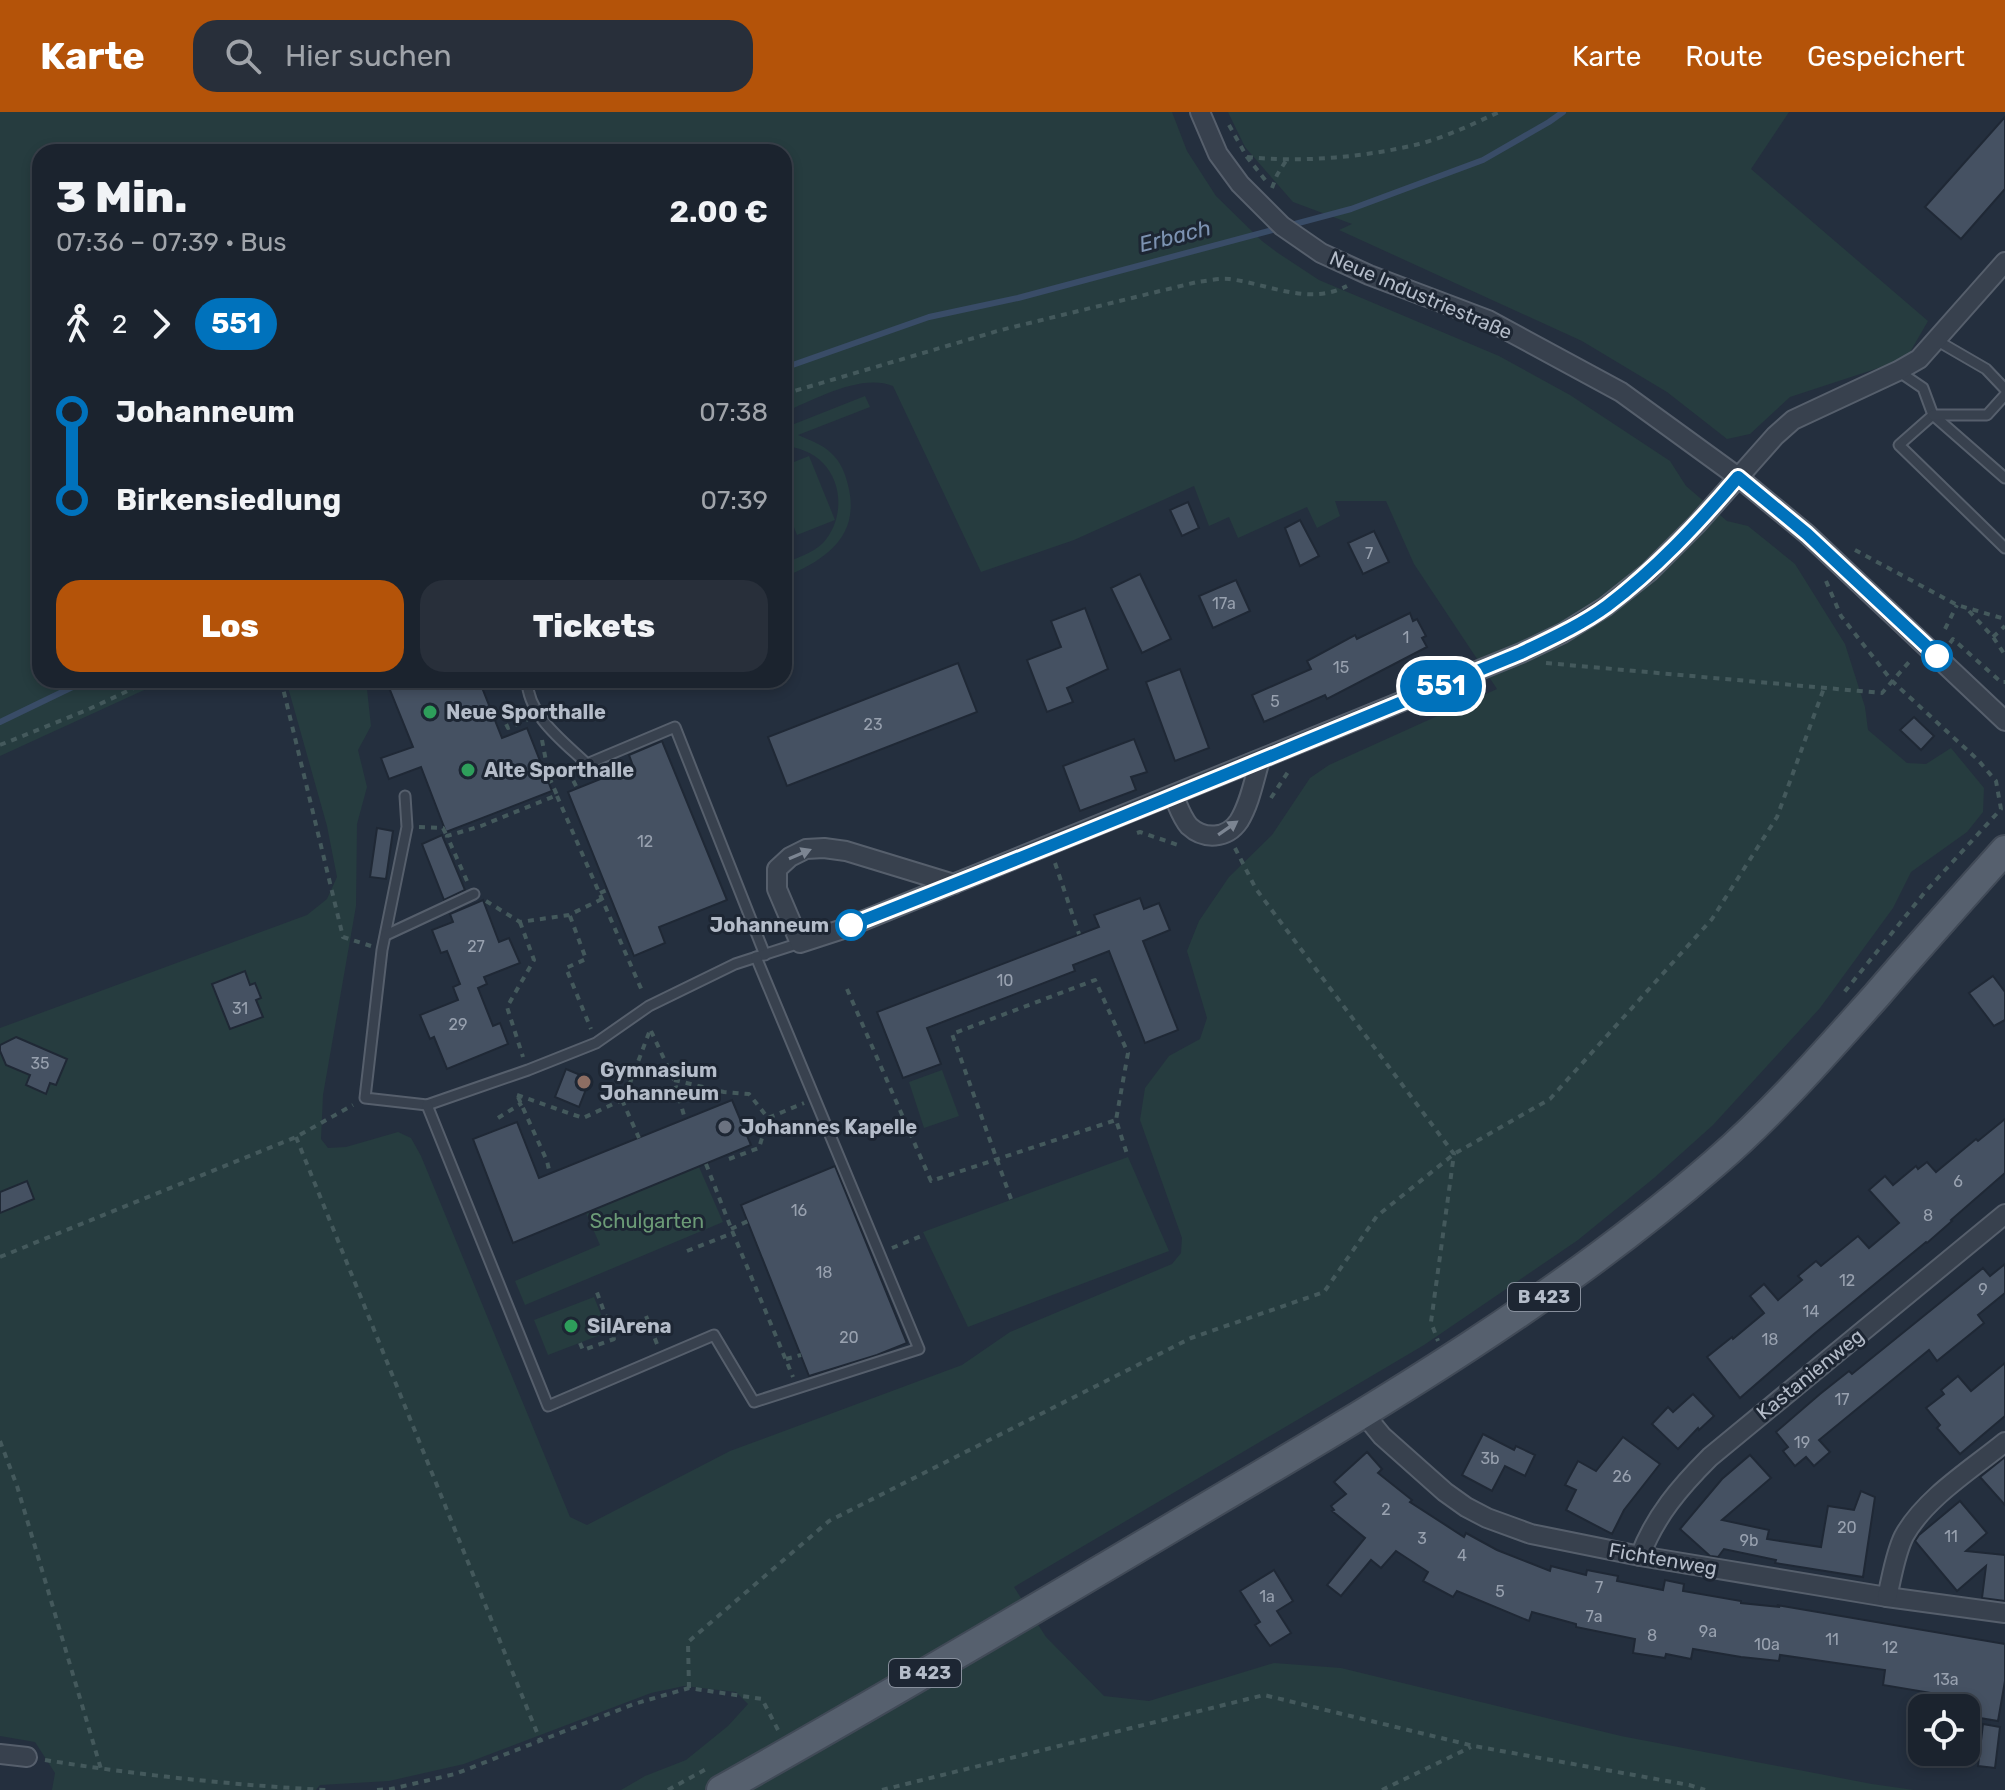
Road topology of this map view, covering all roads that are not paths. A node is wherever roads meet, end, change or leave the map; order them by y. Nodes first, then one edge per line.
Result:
1 (1200, 112) edge
2 (2005, 262) edge
3 (1936, 340) junction
4 (1898, 371) junction
5 (2005, 389) edge
6 (2005, 395) edge
7 (1933, 415) junction
8 (1738, 477) junction
9 (2005, 478) edge
10 (2005, 548) edge
11 (527, 688) edge
12 (2005, 721) edge
13 (1260, 760) junction
14 (405, 796) dead end
15 (1174, 797) junction
16 (2005, 850) edge
17 (954, 884) junction
18 (474, 894) road end
19 (386, 935) junction
20 (800, 943) junction
21 (760, 956) junction
22 (427, 1105) junction
23 (2005, 1214) edge
24 (1364, 1414) junction
25 (2005, 1442) edge
26 (1640, 1556) junction
27 (1887, 1597) junction
28 (2004, 1613) edge
29 (0, 1754) edge
30 (27, 1757) road end
31 (721, 1790) edge

1 - 8 street, Neue Industriestraße
2 - 3 street
3 - 4 street
3 - 5 lane
4 - 7 lane
4 - 8 street
6 - 7 lane
7 - 9 lane
7 - 10 lane
8 - 12 street, Neue Industriestraße
8 - 13 street
11 - 21 lane
13 - 15 street
15 -> 13 street
14 - 19 lane
15 - 17 street
16 - 24 main road, B 423
17 - 20 street
20 -> 17 street
18 - 19 lane
19 - 22 lane
20 - 21 lane
21 - 22 lane
21 - 22 lane
23 - 26 street, Kastanienweg
24 - 26 street, Fichtenweg
24 - 31 main road, B 423
25 - 27 street
26 - 27 street, Fichtenweg
27 - 28 street, Fichtenweg
29 - 30 street

